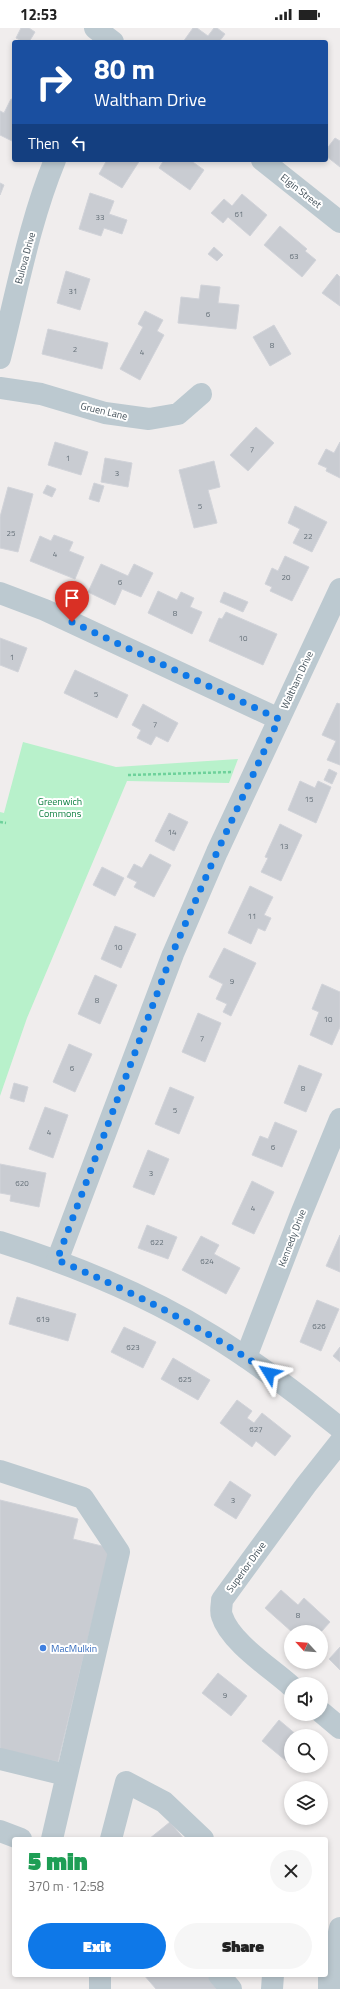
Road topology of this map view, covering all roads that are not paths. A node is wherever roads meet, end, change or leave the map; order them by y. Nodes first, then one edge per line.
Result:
1 (95, 28) edge
2 (110, 40) edge
3 (54, 162) edge
4 (265, 162) edge
5 (340, 222) edge
6 (0, 358) edge
7 (0, 388) edge
8 (201, 394) dead end
9 (340, 589) edge
10 (0, 593) edge
11 (279, 719) junction
12 (340, 1119) edge
13 (0, 1242) edge
14 (57, 1260) junction
15 (246, 1357) junction
16 (340, 1428) edge
17 (340, 1442) edge
18 (0, 1471) edge
19 (284, 1680) edge
20 (328, 1718) edge
21 (340, 1728) edge
22 (0, 1759) edge
23 (66, 1775) junction
24 (0, 1830) edge
25 (16, 1837) edge
26 (52, 1837) edge
27 (112, 1837) edge
28 (201, 1837) edge
29 (340, 1928) edge
30 (100, 1977) edge
31 (221, 1977) edge
32 (273, 1977) edge
33 (100, 1989) edge
34 (231, 1989) edge
35 (272, 1989) edge
36 (329, 1989) edge

1 - 2 street
3 - 6 street, Bulova Drive
4 - 5 street, Elgin Street
7 - 8 street, Gruen Lane
9 - 11 street, Waltham Drive
10 - 11 street
11 - 14 street, Waltham Drive
12 - 15 street, Kennedy Drive
13 - 14 street
14 - 15 street
15 - 16 street
17 - 19 street, Superior Drive
18 - 23 street
20 - 21 street
22 - 23 street
23 - 26 street
24 - 25 street
27 - 28 street
29 - 36 street
30 - 33 street
31 - 34 street
32 - 35 street

